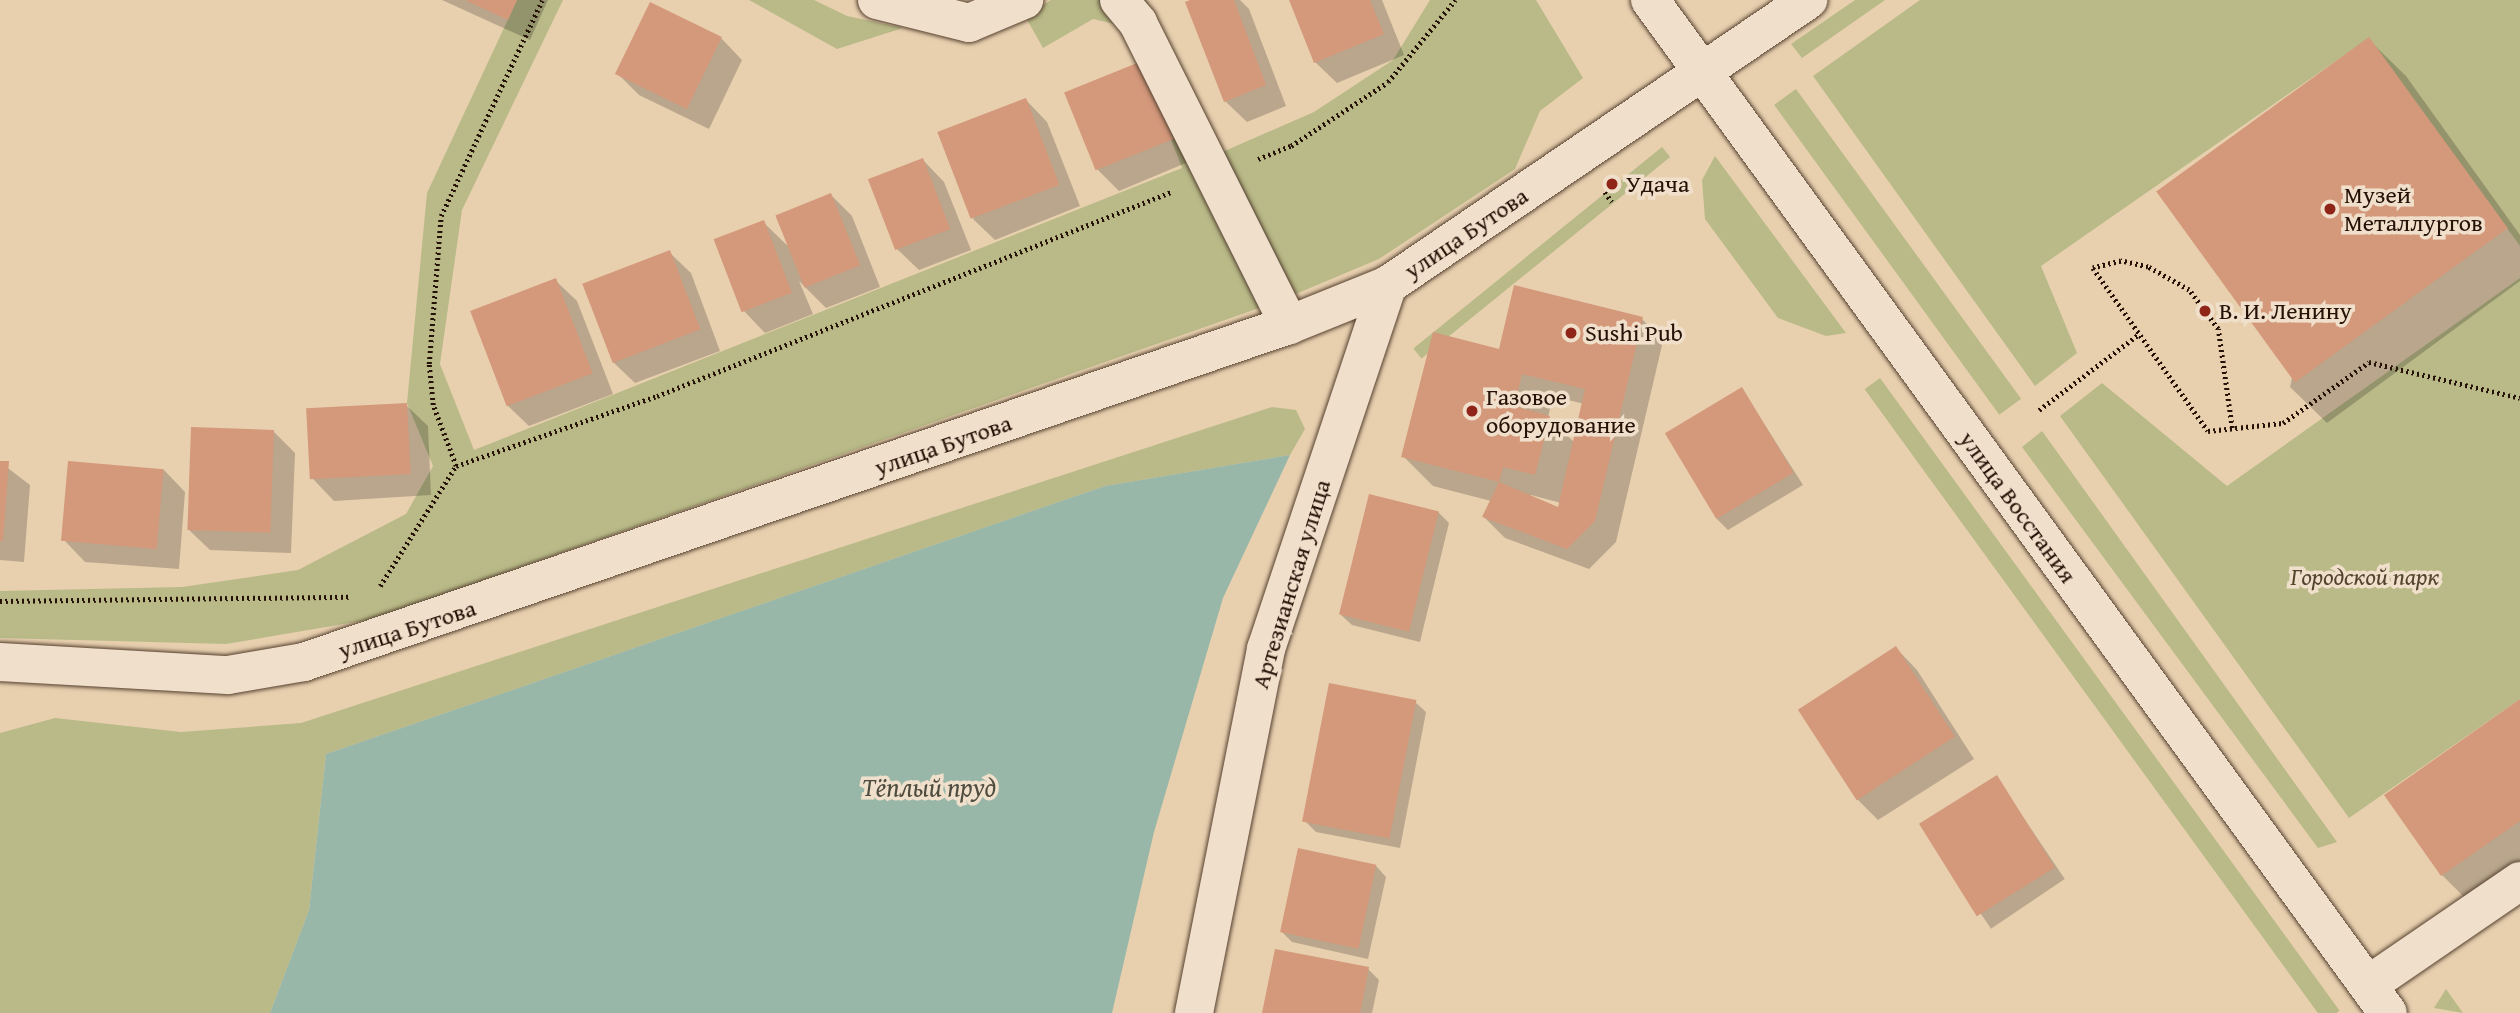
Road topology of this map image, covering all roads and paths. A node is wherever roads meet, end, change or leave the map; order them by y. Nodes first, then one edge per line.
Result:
1 (542, 0) edge
2 (877, 0) edge
3 (1024, 0) edge
4 (1118, 0) edge
5 (1455, 0) edge
6 (1650, 0) edge
7 (1808, 0) edge
8 (1699, 75) junction
9 (1215, 175) junction
10 (1388, 285) junction
11 (1289, 326) junction
12 (2139, 334) junction
13 (2520, 398) edge
14 (2039, 410) dead end
15 (2232, 428) junction
16 (456, 466) junction
17 (360, 596) dead end
18 (373, 596) dead end
19 (0, 601) edge
20 (0, 662) edge
21 (2520, 881) edge
22 (2378, 999) edge
23 (1194, 1013) edge

1 - 16 path
2 - 3 street
4 - 9 street
5 - 9 path
6 - 8 street, улица Восстания
7 - 8 street, улица Бутова
8 - 10 street, улица Бутова
8 - 22 street, улица Восстания
9 - 11 street
9 - 16 path
10 - 11 street, улица Бутова
10 - 23 street, Артезианская улица
11 - 20 street, улица Бутова
12 - 14 path
12 - 15 path
12 - 15 path
13 - 15 path
16 - 18 path
17 - 19 path
21 - 22 street

